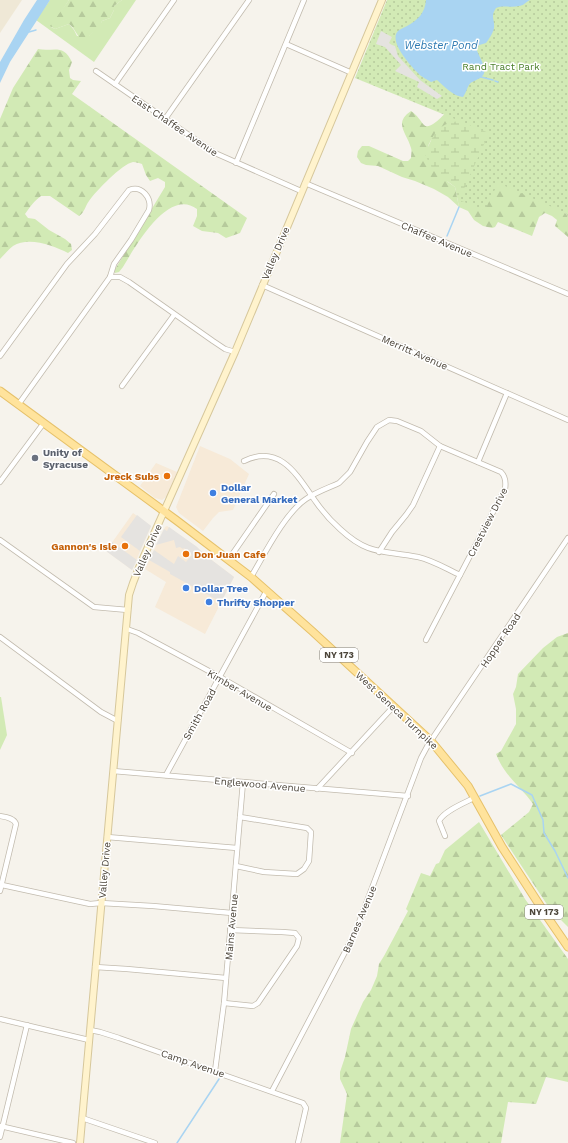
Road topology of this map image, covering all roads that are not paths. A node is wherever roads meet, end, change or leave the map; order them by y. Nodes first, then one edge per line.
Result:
1 (174, 0) edge
2 (249, 0) edge
3 (304, 0) edge
4 (382, 0) edge
5 (286, 44) junction
6 (96, 71) dead end
7 (352, 73) junction
8 (115, 84) junction
9 (165, 119) junction
10 (236, 163) junction
11 (305, 183) junction
12 (301, 191) junction
13 (110, 277) junction
14 (262, 285) junction
15 (568, 294) edge
16 (174, 315) junction
17 (235, 352) junction
18 (0, 356) edge
19 (122, 386) dead end
20 (0, 391) edge
21 (507, 393) junction
22 (18, 405) junction
23 (568, 420) edge
24 (43, 424) junction
25 (440, 446) junction
26 (244, 461) dead end
27 (478, 462) junction
28 (0, 482) edge
29 (274, 494) dead end
30 (312, 496) junction
31 (164, 512) junction
32 (568, 538) edge
33 (0, 540) edge
34 (379, 552) junction
35 (228, 559) junction
36 (460, 575) junction
37 (251, 577) junction
38 (267, 590) junction
39 (128, 610) junction
40 (127, 629) junction
41 (0, 637) edge
42 (426, 640) dead end
43 (220, 677) junction
44 (394, 706) junction
45 (118, 720) junction
46 (431, 741) junction
47 (352, 752) junction
48 (113, 771) junction
49 (166, 775) junction
50 (243, 782) junction
51 (317, 789) junction
52 (408, 796) junction
53 (474, 798) junction
54 (0, 816) edge
55 (240, 817) junction
56 (445, 836) dead end
57 (107, 837) junction
58 (237, 848) junction
59 (236, 866) junction
60 (2, 885) junction
61 (0, 892) edge
62 (101, 903) junction
63 (232, 913) junction
64 (230, 930) junction
65 (568, 947) edge
66 (96, 967) junction
67 (226, 978) junction
68 (224, 1003) junction
69 (0, 1019) edge
70 (27, 1025) junction
71 (90, 1030) junction
72 (89, 1040) junction
73 (216, 1071) junction
74 (272, 1091) junction
75 (82, 1118) junction
76 (1, 1126) edge
77 (0, 1137) edge
78 (73, 1143) edge
79 (80, 1143) edge
80 (156, 1143) edge
81 (298, 1143) edge

1 - 8 street
2 - 9 street
3 - 5 street
4 - 7 main road, Valley Drive
5 - 7 street
5 - 10 street
6 - 8 street, East Chaffee Avenue
7 - 11 main road, Valley Drive
8 - 9 street, East Chaffee Avenue
9 - 10 street, East Chaffee Avenue
10 - 12 street, East Chaffee Avenue
11 - 12 main road, Valley Drive
11 - 15 street, Chaffee Avenue
12 - 14 main road, Valley Drive
13 - 16 street
13 - 18 street
13 - 22 street
14 - 17 main road, Valley Drive
14 - 21 street, Merritt Avenue
16 - 17 street
16 - 19 street
17 - 31 main road, Valley Drive
20 - 22 main road, West Seneca Turnpike / NY 173
21 - 23 street, Merritt Avenue
21 - 27 street
22 - 24 main road, West Seneca Turnpike / NY 173
24 - 28 street
24 - 31 main road, West Seneca Turnpike / NY 173
25 - 27 street
25 - 30 street
25 - 34 street
26 - 30 street
27 - 36 street, Crestview Drive
29 - 35 street
30 - 34 street
30 - 37 street
31 - 35 main road, West Seneca Turnpike / NY 173
31 - 39 main road, Valley Drive
32 - 46 street, Hopper Road
33 - 39 street
34 - 36 street
35 - 37 main road, West Seneca Turnpike / NY 173
36 - 42 street, Crestview Drive
37 - 38 main road, West Seneca Turnpike / NY 173
38 - 43 street, Smith Road
38 - 44 main road, West Seneca Turnpike / NY 173
39 - 40 main road, Valley Drive
40 - 43 street, Kimber Avenue
40 - 45 main road, Valley Drive
41 - 45 street
43 - 47 street, Kimber Avenue
43 - 49 street, Smith Road
44 - 46 main road, West Seneca Turnpike / NY 173
44 - 47 street
45 - 48 main road, Valley Drive
46 - 52 street, Barnes Avenue
46 - 53 main road, West Seneca Turnpike / NY 173
47 - 51 street
48 - 49 street, Englewood Avenue
48 - 57 main road, Valley Drive
49 - 50 street, Englewood Avenue
50 - 51 street, Englewood Avenue
50 - 55 street, Mains Avenue
51 - 52 street, Englewood Avenue
52 - 74 street, Barnes Avenue
53 - 56 street
53 - 65 main road, West Seneca Turnpike / NY 173
54 - 60 street
55 - 58 street, Mains Avenue
55 - 59 street
57 - 58 street
57 - 62 main road, Valley Drive
58 - 59 street, Mains Avenue
59 - 63 street, Mains Avenue
60 - 61 street
60 - 62 street
62 - 63 street
62 - 66 main road, Valley Drive
63 - 64 street, Mains Avenue
64 - 67 street, Mains Avenue
64 - 68 street
66 - 67 street
66 - 71 main road, Valley Drive
67 - 68 street, Mains Avenue
68 - 73 street, Mains Avenue
69 - 70 street
70 - 72 street
70 - 76 street
71 - 72 main road, Valley Drive
71 - 73 street, Camp Avenue
72 - 75 main road, Valley Drive
73 - 74 street, Camp Avenue
74 - 81 street, Camp Avenue
75 - 79 main road, Valley Drive
75 - 80 street
76 - 77 street
76 - 78 street

